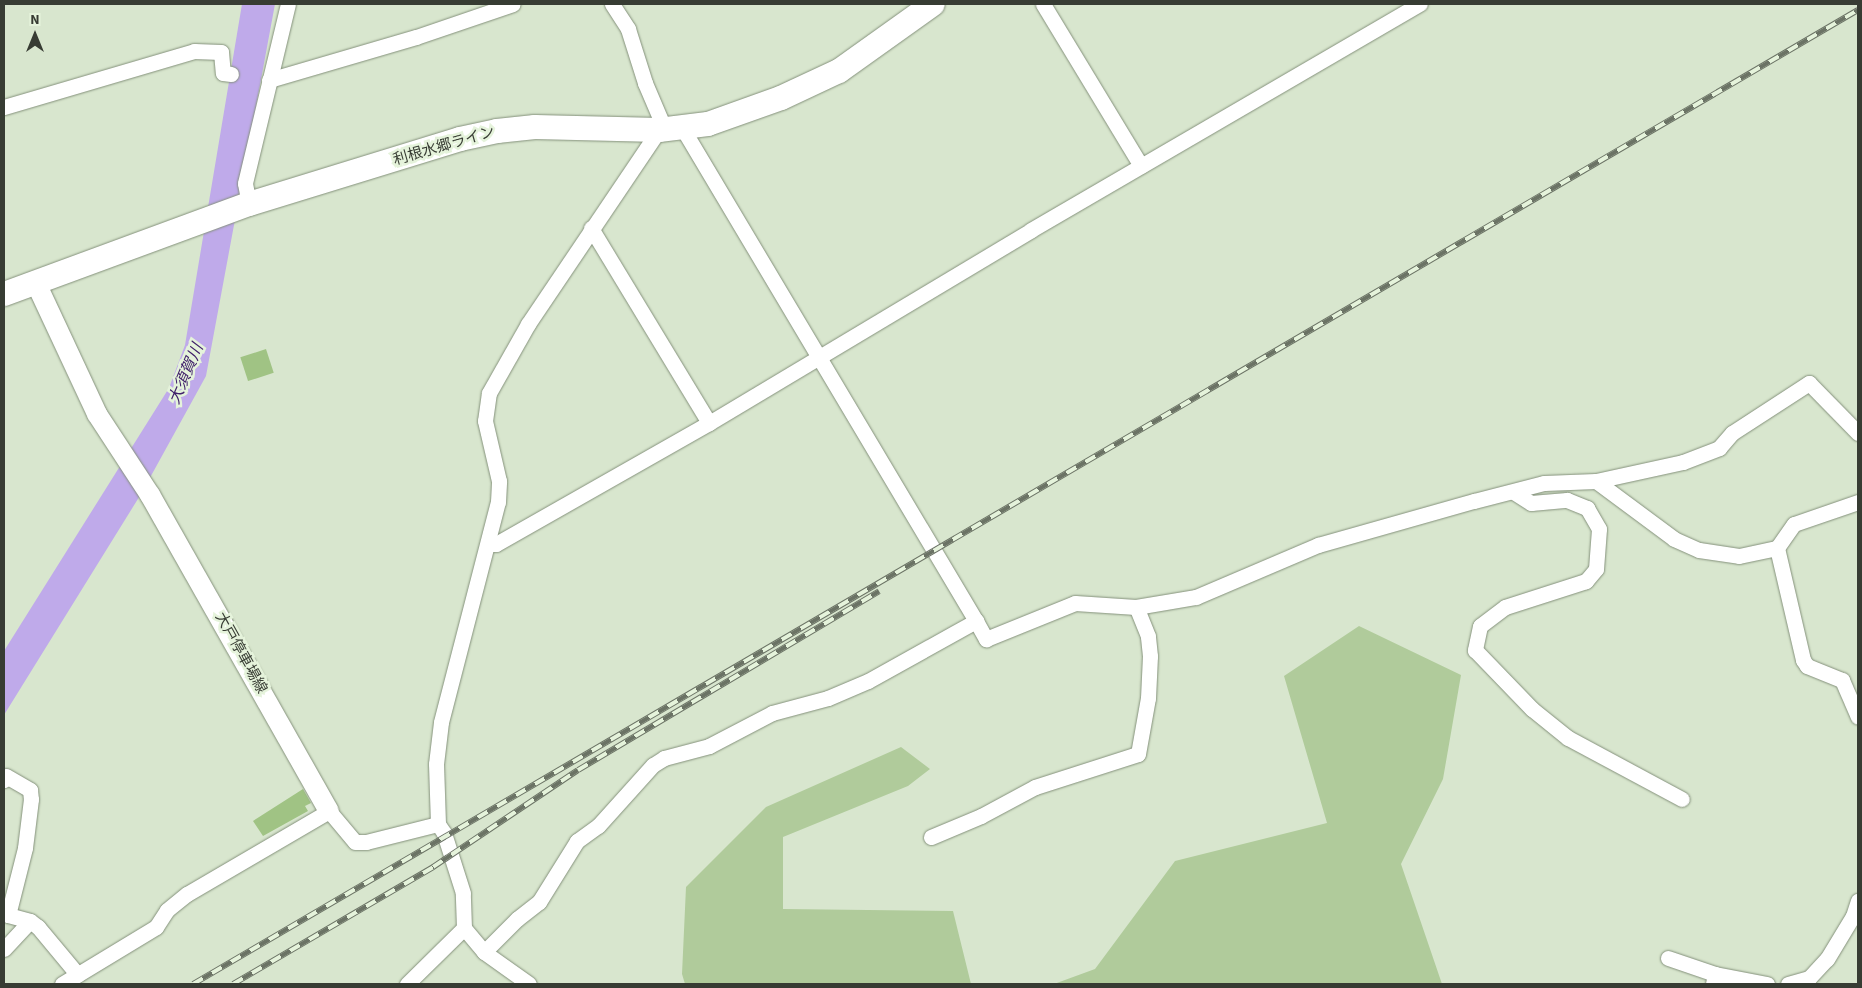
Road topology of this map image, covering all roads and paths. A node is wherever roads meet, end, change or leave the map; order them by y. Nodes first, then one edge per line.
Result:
1 (288, 4) edge
2 (513, 4) edge
3 (612, 4) edge
4 (933, 4) edge
5 (1043, 4) edge
6 (1420, 4) edge
7 (230, 74) dead end
8 (269, 80) junction
9 (4, 107) edge
10 (669, 130) junction
11 (1141, 166) junction
12 (245, 205) junction
13 (591, 228) junction
14 (36, 283) junction
15 (4, 294) edge
16 (820, 356) junction
17 (709, 423) junction
18 (1858, 433) edge
19 (1596, 482) junction
20 (1515, 493) junction
21 (1858, 502) edge
22 (489, 544) junction
23 (1777, 548) junction
24 (1136, 607) junction
25 (976, 622) junction
26 (1858, 718) edge
27 (4, 780) edge
28 (1682, 799) dead end
29 (329, 811) junction
30 (438, 824) junction
31 (932, 837) dead end
32 (1858, 902) edge
33 (6, 914) edge
34 (30, 921) junction
35 (464, 928) junction
36 (4, 949) edge
37 (484, 952) junction
38 (1668, 958) dead end
39 (78, 975) junction
40 (1714, 979) edge
41 (62, 984) edge
42 (407, 984) edge
43 (529, 984) edge
44 (1767, 984) edge
45 (1788, 984) edge

1 - 8 street
2 - 8 street
3 - 10 street
4 - 10 highway, 利根水郷ライン
5 - 11 street
6 - 11 street
7 - 9 street
8 - 12 street
10 - 12 highway, 利根水郷ライン
10 - 13 street
10 - 16 street
11 - 16 street
12 - 14 highway, 利根水郷ライン
13 - 17 street
13 - 22 street
14 - 15 highway, 利根水郷ライン
14 - 29 main road, 大戸停車場線
16 - 17 street
16 - 25 street
17 - 22 street
18 - 19 street
19 - 20 street
19 - 23 street
20 - 24 street
20 - 28 street
21 - 23 street
22 - 30 street
23 - 26 street
24 - 25 street
24 - 31 street
25 - 37 street
27 - 33 street
29 - 30 street
29 - 39 street
30 - 35 street
32 - 45 street
33 - 34 street
34 - 36 street
34 - 39 street
35 - 37 street
35 - 42 street
37 - 43 street
38 - 40 street
39 - 41 street
40 - 44 street

